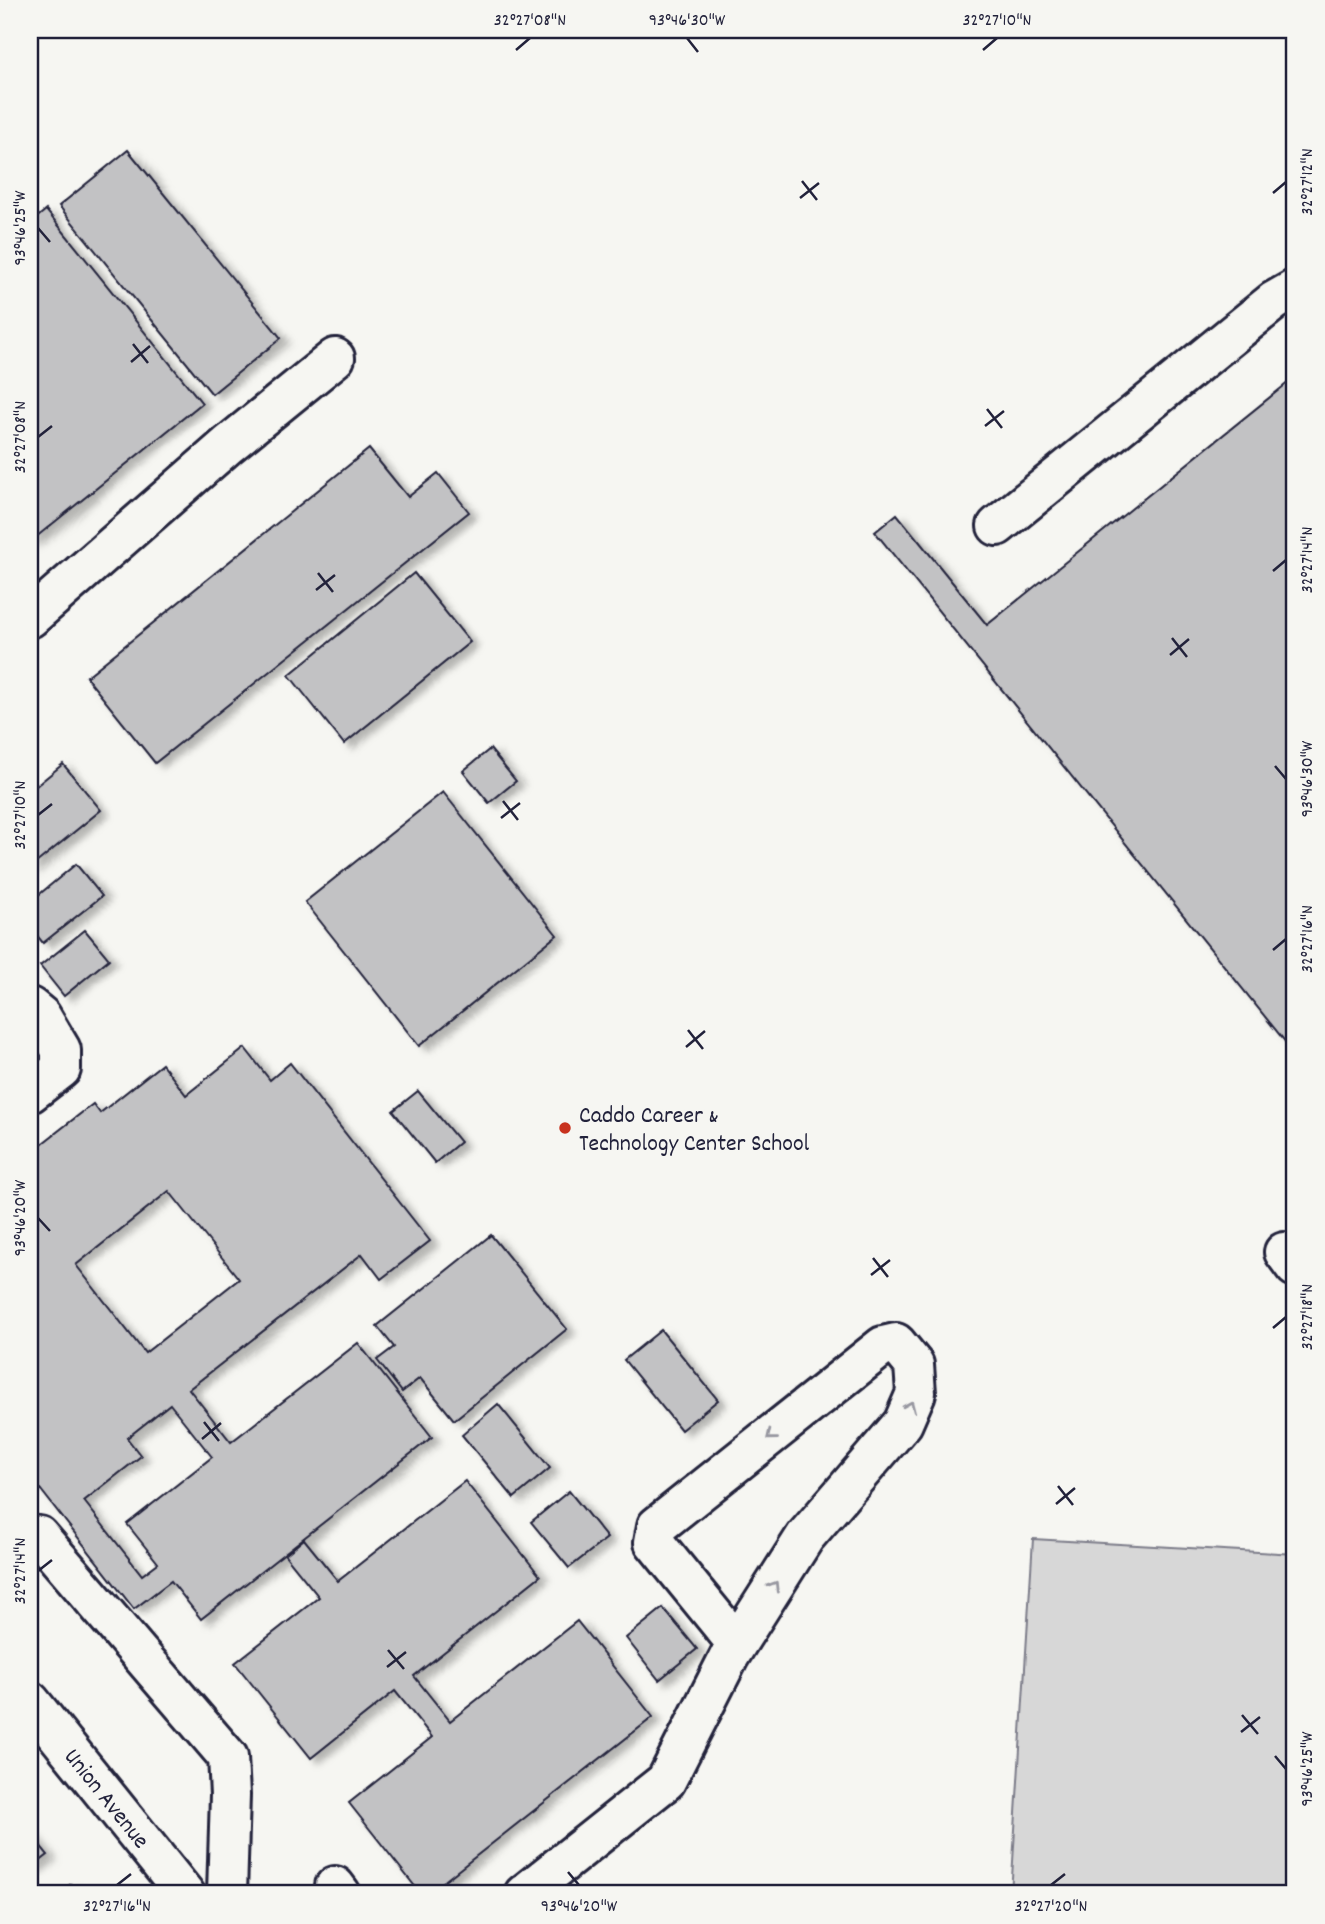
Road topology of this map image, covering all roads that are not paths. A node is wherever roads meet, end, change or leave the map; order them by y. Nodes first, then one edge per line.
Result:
1 (1295, 289) edge
2 (335, 358) dead end
3 (998, 526) dead end
4 (30, 618) edge
5 (30, 1007) edge
6 (30, 1093) edge
7 (30, 1535) edge
8 (737, 1644) junction
9 (30, 1701) edge
10 (185, 1894) edge
11 (228, 1894) edge
12 (524, 1894) edge

1 - 3 street
2 - 4 street
5 - 6 street
7 - 11 street
8 -> 8 street
8 - 12 street
9 - 10 street, Union Avenue

